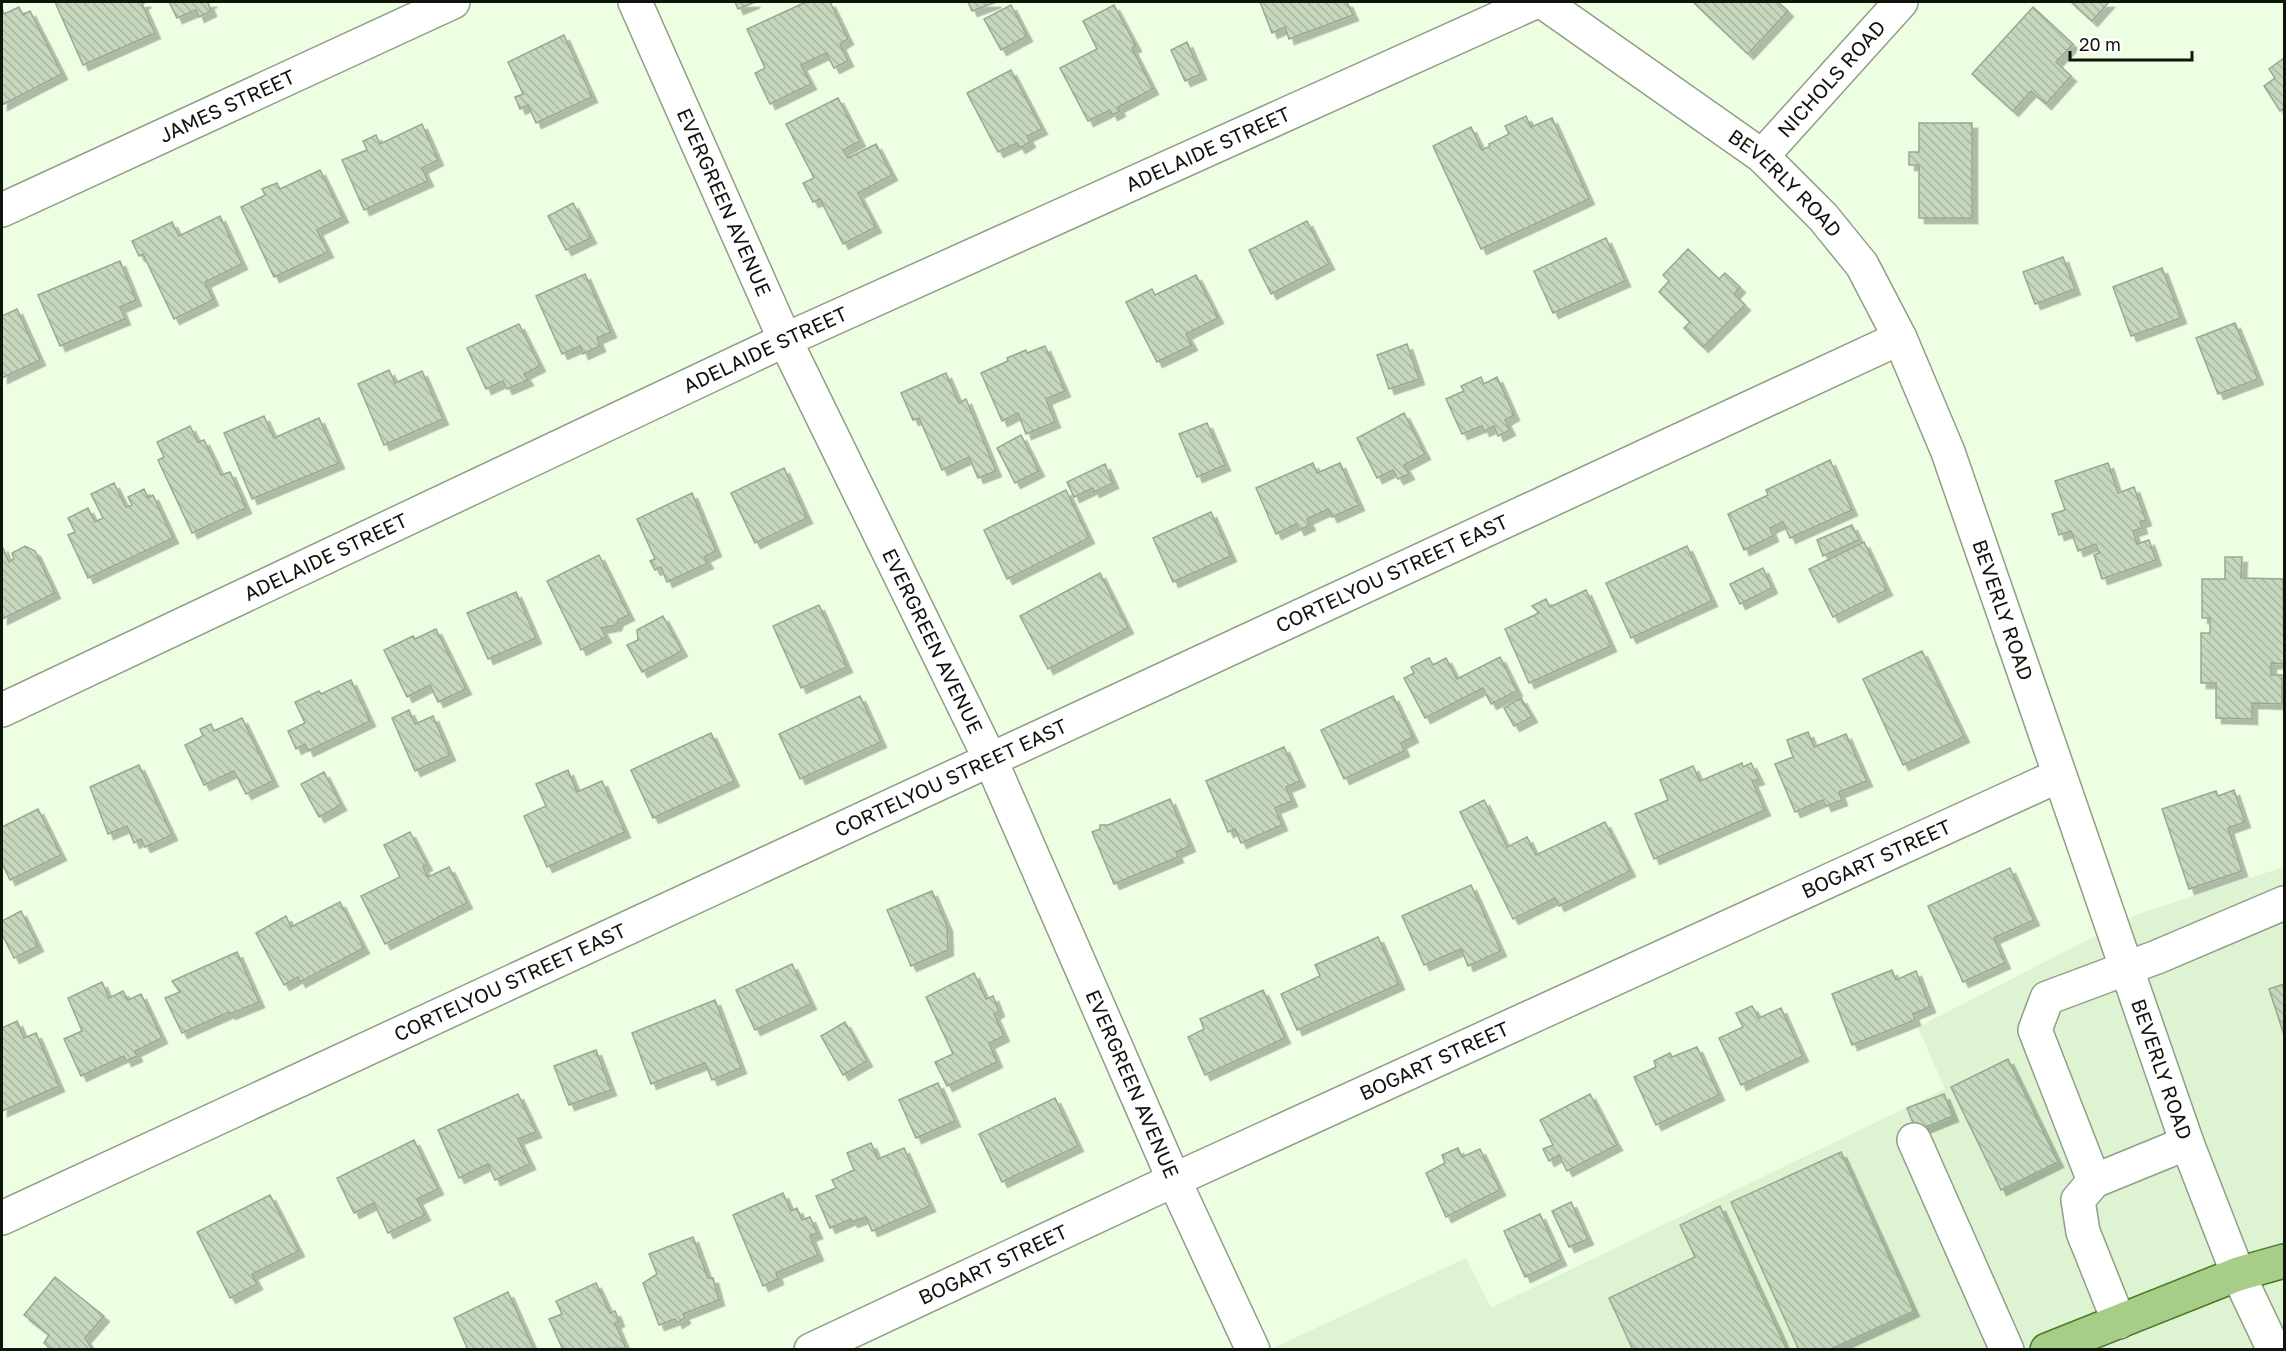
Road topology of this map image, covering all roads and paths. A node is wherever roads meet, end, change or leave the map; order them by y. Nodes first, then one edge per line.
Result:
1 (453, 2) edge
2 (635, 2) edge
3 (1535, 2) edge
4 (1543, 2) edge
5 (1901, 2) edge
6 (1762, 156) junction
7 (2, 210) edge
8 (1900, 338) junction
9 (785, 340) junction
10 (2, 710) edge
11 (991, 761) junction
12 (2058, 776) junction
13 (2284, 903) edge
14 (2125, 969) junction
15 (1914, 1140) dead end
16 (2187, 1143) junction
17 (1174, 1180) junction
18 (2094, 1181) junction
19 (2, 1218) edge
20 (2284, 1261) edge
21 (2238, 1274) junction
22 (2119, 1322) junction
23 (811, 1350) edge
24 (1253, 1350) edge
25 (2007, 1350) edge
26 (2047, 1350) edge
27 (2274, 1350) edge

1 - 7 street, JAMES STREET
2 - 9 street, EVERGREEN AVENUE
3 - 9 street, ADELAIDE STREET
4 - 6 street, BEVERLY ROAD
5 - 6 street, NICHOLS ROAD
6 - 8 street, BEVERLY ROAD
8 - 11 street, CORTELYOU STREET EAST
8 - 12 street, BEVERLY ROAD
9 - 10 street, ADELAIDE STREET
9 - 11 street, EVERGREEN AVENUE
11 - 17 street, EVERGREEN AVENUE
11 - 19 street, CORTELYOU STREET EAST
12 - 14 street, BEVERLY ROAD
12 - 17 street, BOGART STREET
13 - 14 street
14 - 16 street, BEVERLY ROAD
14 - 18 street
15 - 25 street
16 - 18 street
16 - 21 street, BEVERLY ROAD
17 - 23 street, BOGART STREET
17 - 24 street, EVERGREEN AVENUE
18 - 22 street
20 - 21 main road
21 - 22 main road
21 - 27 street, BEVERLY ROAD
22 - 26 main road

